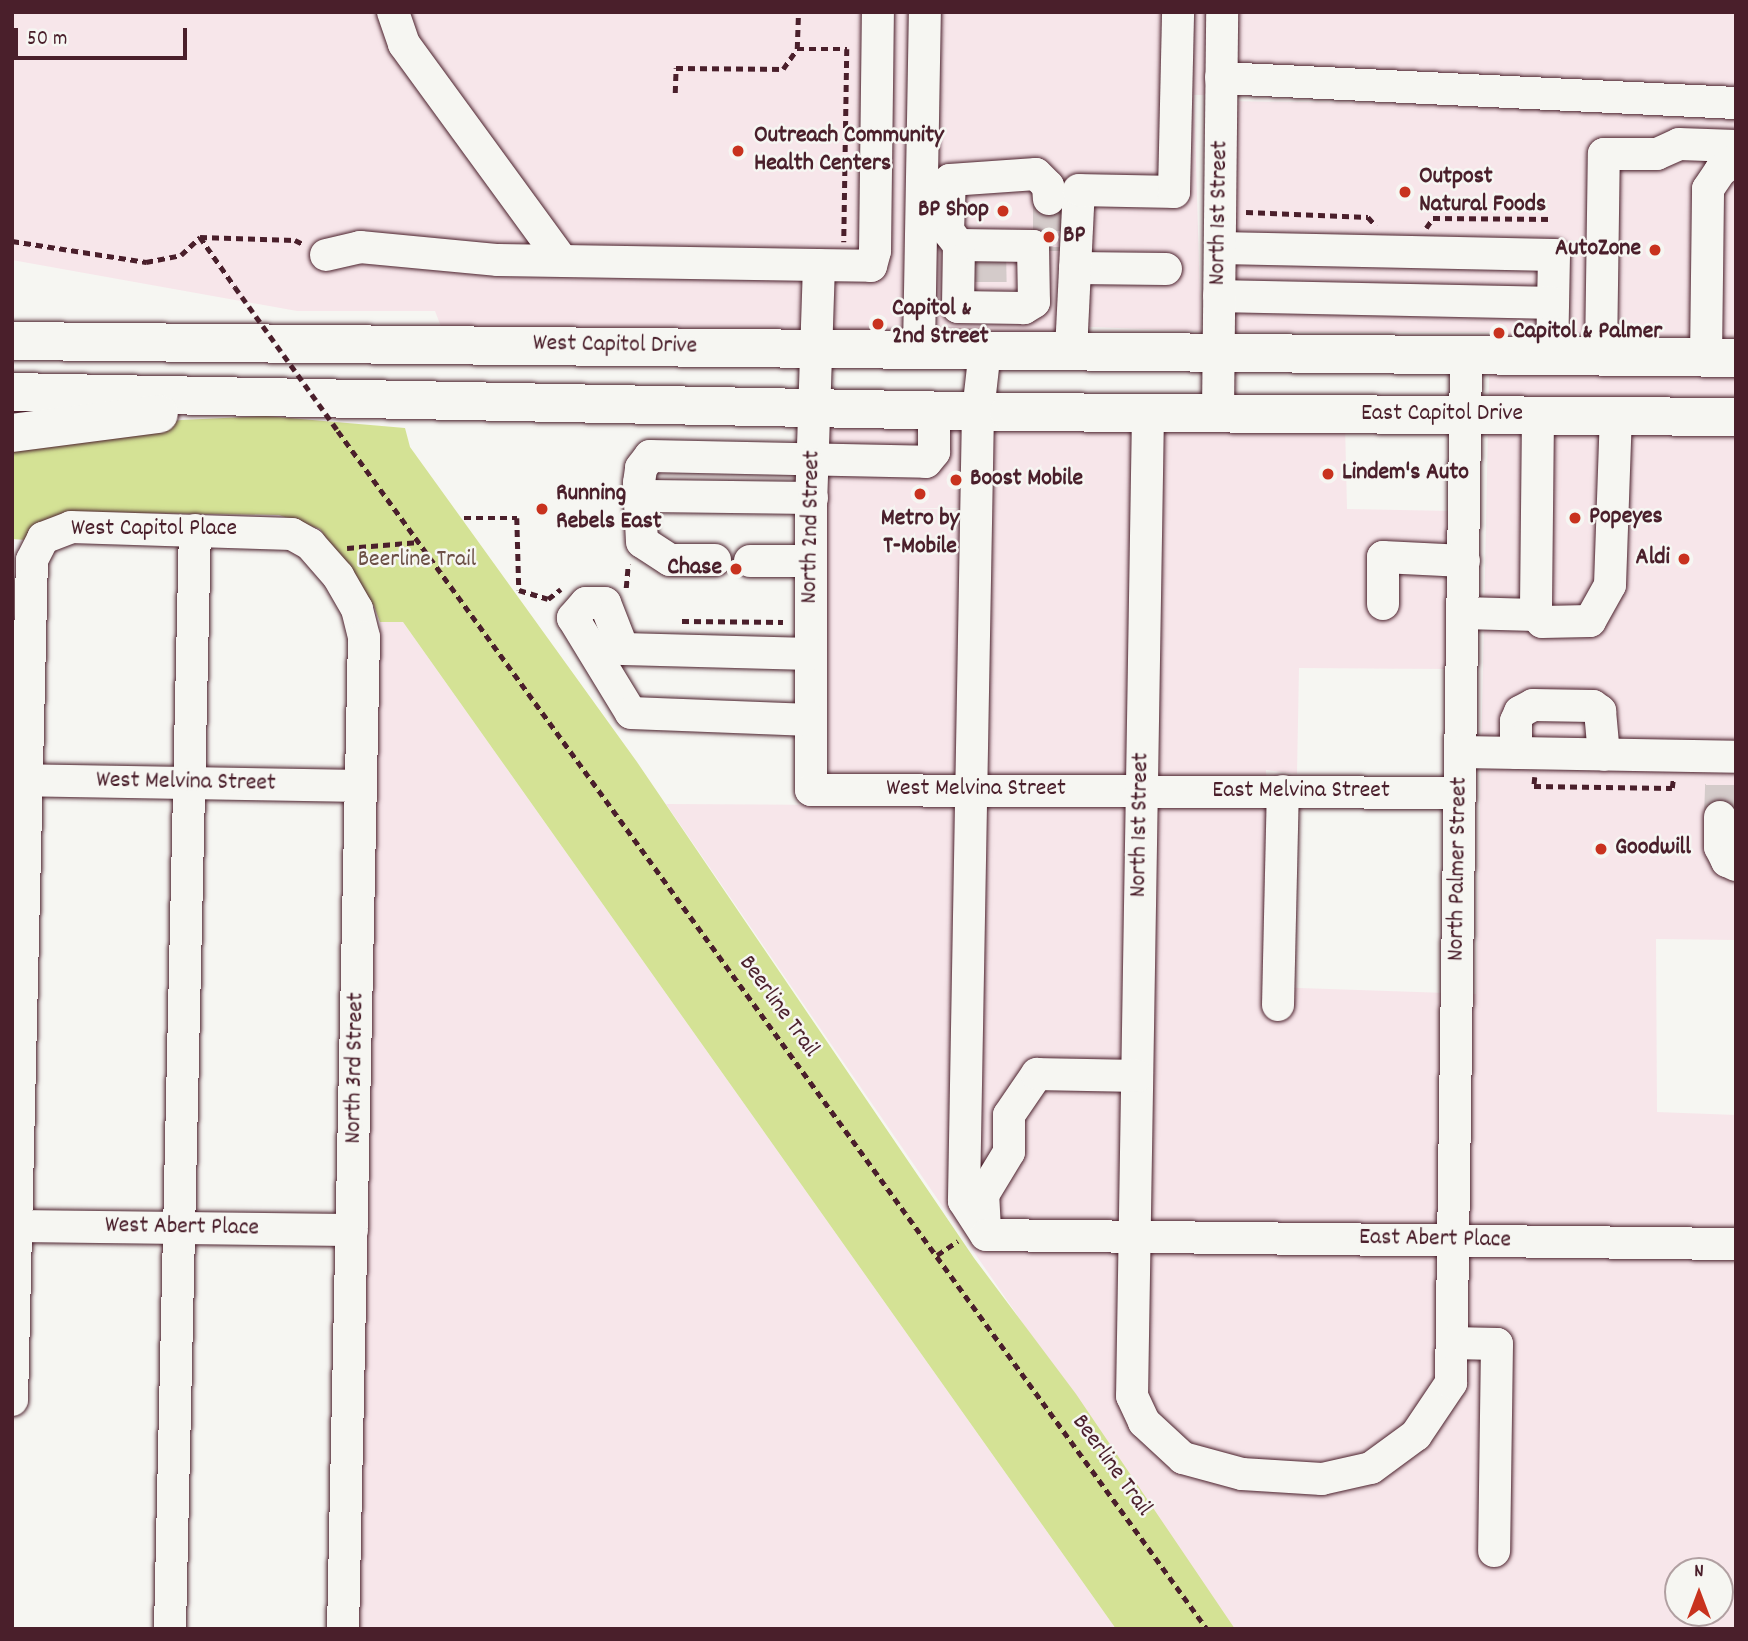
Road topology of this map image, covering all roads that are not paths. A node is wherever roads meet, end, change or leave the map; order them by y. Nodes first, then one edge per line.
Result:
1 (393, 12) edge
2 (878, 12) edge
3 (925, 12) edge
4 (1178, 12) edge
5 (1222, 12) edge
6 (1221, 84) junction
7 (1176, 90) junction
8 (1736, 103) edge
9 (1736, 146) edge
10 (1736, 160) edge
11 (1174, 192) junction
12 (1220, 193) junction
13 (1049, 199) tunnel mouth
14 (959, 246) junction
15 (1220, 248) junction
16 (326, 256) road end
17 (1062, 260) junction
18 (562, 261) junction
19 (819, 265) junction
20 (1166, 269) dead end
21 (1219, 296) junction
22 (1553, 303) junction
23 (985, 305) junction
24 (1029, 305) junction
25 (12, 314) edge
26 (12, 341) edge
27 (174, 342) junction
28 (818, 348) junction
29 (919, 349) junction
30 (978, 350) junction
31 (1024, 350) junction
32 (1071, 351) junction
33 (1218, 352) junction
34 (1466, 355) junction
35 (1552, 356) junction
36 (1601, 357) junction
37 (1721, 358) edge
38 (12, 392) edge
39 (269, 400) junction
40 (814, 407) junction
41 (934, 410) junction
42 (978, 411) junction
43 (1148, 413) junction
44 (1218, 413) junction
45 (1465, 415) junction
46 (1538, 416) junction
47 (1616, 416) junction
48 (1736, 417) edge
49 (12, 433) edge
50 (934, 452) junction
51 (977, 453) junction
52 (812, 461) junction
53 (812, 498) junction
54 (643, 500) junction
55 (195, 530) junction
56 (292, 534) joint
57 (22, 555) edge
58 (715, 560) dead end
59 (750, 561) dead end
60 (811, 561) junction
61 (1464, 561) junction
62 (1383, 604) dead end
63 (1463, 613) junction
64 (1535, 615) junction
65 (811, 654) junction
66 (811, 720) junction
67 (1461, 752) junction
68 (1516, 753) junction
69 (1604, 755) junction
70 (1726, 766) edge
71 (19, 781) edge
72 (188, 785) junction
73 (361, 786) junction
74 (811, 790) joint
75 (971, 790) junction
76 (1142, 790) junction
77 (1283, 792) junction
78 (1460, 793) junction
79 (1720, 817) tunnel mouth
80 (1736, 865) edge
81 (1278, 1005) dead end
82 (1137, 1076) junction
83 (14, 1226) edge
84 (180, 1228) junction
85 (352, 1230) junction
86 (986, 1235) junction
87 (1133, 1237) junction
88 (1453, 1240) junction
89 (1736, 1244) edge
90 (1452, 1343) junction
91 (1451, 1383) joint
92 (12, 1400) edge
93 (1494, 1551) dead end
94 (170, 1629) edge
95 (342, 1629) edge

1 - 18 street
2 - 19 street
3 - 29 street
4 - 7 street
5 - 6 street, North 1st Street
6 - 7 street
6 - 8 street
6 - 12 street, North 1st Street
7 - 11 street
9 - 36 street
10 - 37 street
11 - 12 street
11 - 17 street
12 - 15 street, North 1st Street
13 - 14 street
14 - 23 street
14 - 24 street
15 - 21 street, North 1st Street
15 - 22 street
16 - 18 street
17 - 20 street
17 - 24 street
17 - 32 street
18 - 19 street
19 - 28 street, North 2nd Street
21 - 22 street
21 - 33 street, North 1st Street
22 - 35 street
23 - 24 street
23 - 30 street
24 - 31 street
25 - 27 main road
26 - 27 main road, West Capitol Drive
27 - 28 main road, West Capitol Drive
28 - 29 main road, West Capitol Drive
28 - 40 street, North 2nd Street
29 - 30 main road, West Capitol Drive
30 - 31 main road, West Capitol Drive
30 - 42 street
31 - 32 main road, West Capitol Drive
32 - 33 main road, West Capitol Drive
33 - 34 main road
33 - 44 street, North 1st Street
34 - 35 main road
34 - 45 street, North Palmer Street
35 - 36 main road
36 - 37 main road
38 - 39 main road
39 - 40 main road
39 - 49 main road
40 - 41 main road
40 - 52 street, North 2nd Street
41 - 42 main road
41 - 50 street
42 - 43 main road
42 - 51 street
43 - 44 main road, East Capitol Drive
43 - 76 street, North 1st Street
44 - 45 main road, East Capitol Drive
45 - 46 main road, East Capitol Drive
45 - 61 street, North Palmer Street
46 - 47 main road, East Capitol Drive
46 - 64 street
47 - 48 main road, East Capitol Drive
47 - 64 street
50 - 51 street
50 - 52 street
51 - 75 street
52 - 53 street, North 2nd Street
52 - 54 street
53 - 54 street
53 - 60 street, North 2nd Street
54 - 58 street
55 - 56 street, West Capitol Place
55 - 57 street, West Capitol Place
55 - 72 street
56 - 73 street, North 3rd Street
57 - 71 street
59 - 60 street
60 - 65 street, North 2nd Street
61 - 62 street
61 - 63 street, North Palmer Street
63 - 64 street
63 - 67 street, North Palmer Street
65 - 66 street, North 2nd Street
65 - 66 street
66 - 74 street, North 2nd Street
67 - 68 street
67 - 78 street, North Palmer Street
68 - 69 street
68 - 69 street
69 - 70 street
71 - 72 street, West Melvina Street
71 - 83 street
72 - 73 street, West Melvina Street
72 - 84 street
73 - 85 street, North 3rd Street
74 - 75 street, West Melvina Street
75 - 76 street, West Melvina Street
75 - 86 street
76 - 77 street, East Melvina Street
76 - 82 street, North 1st Street
77 - 78 street, East Melvina Street
77 - 81 street
78 - 88 street, North Palmer Street
79 - 80 street
82 - 86 street
82 - 87 street, North 1st Street
83 - 84 street, West Abert Place
83 - 92 street
84 - 85 street, West Abert Place
84 - 94 street
85 - 95 street, North 3rd Street
86 - 87 street
87 - 88 street, East Abert Place
87 - 91 street, North 1st Street
88 - 89 street, East Abert Place
88 - 90 street, North Palmer Street
90 - 91 street, North Palmer Street
90 - 93 street

